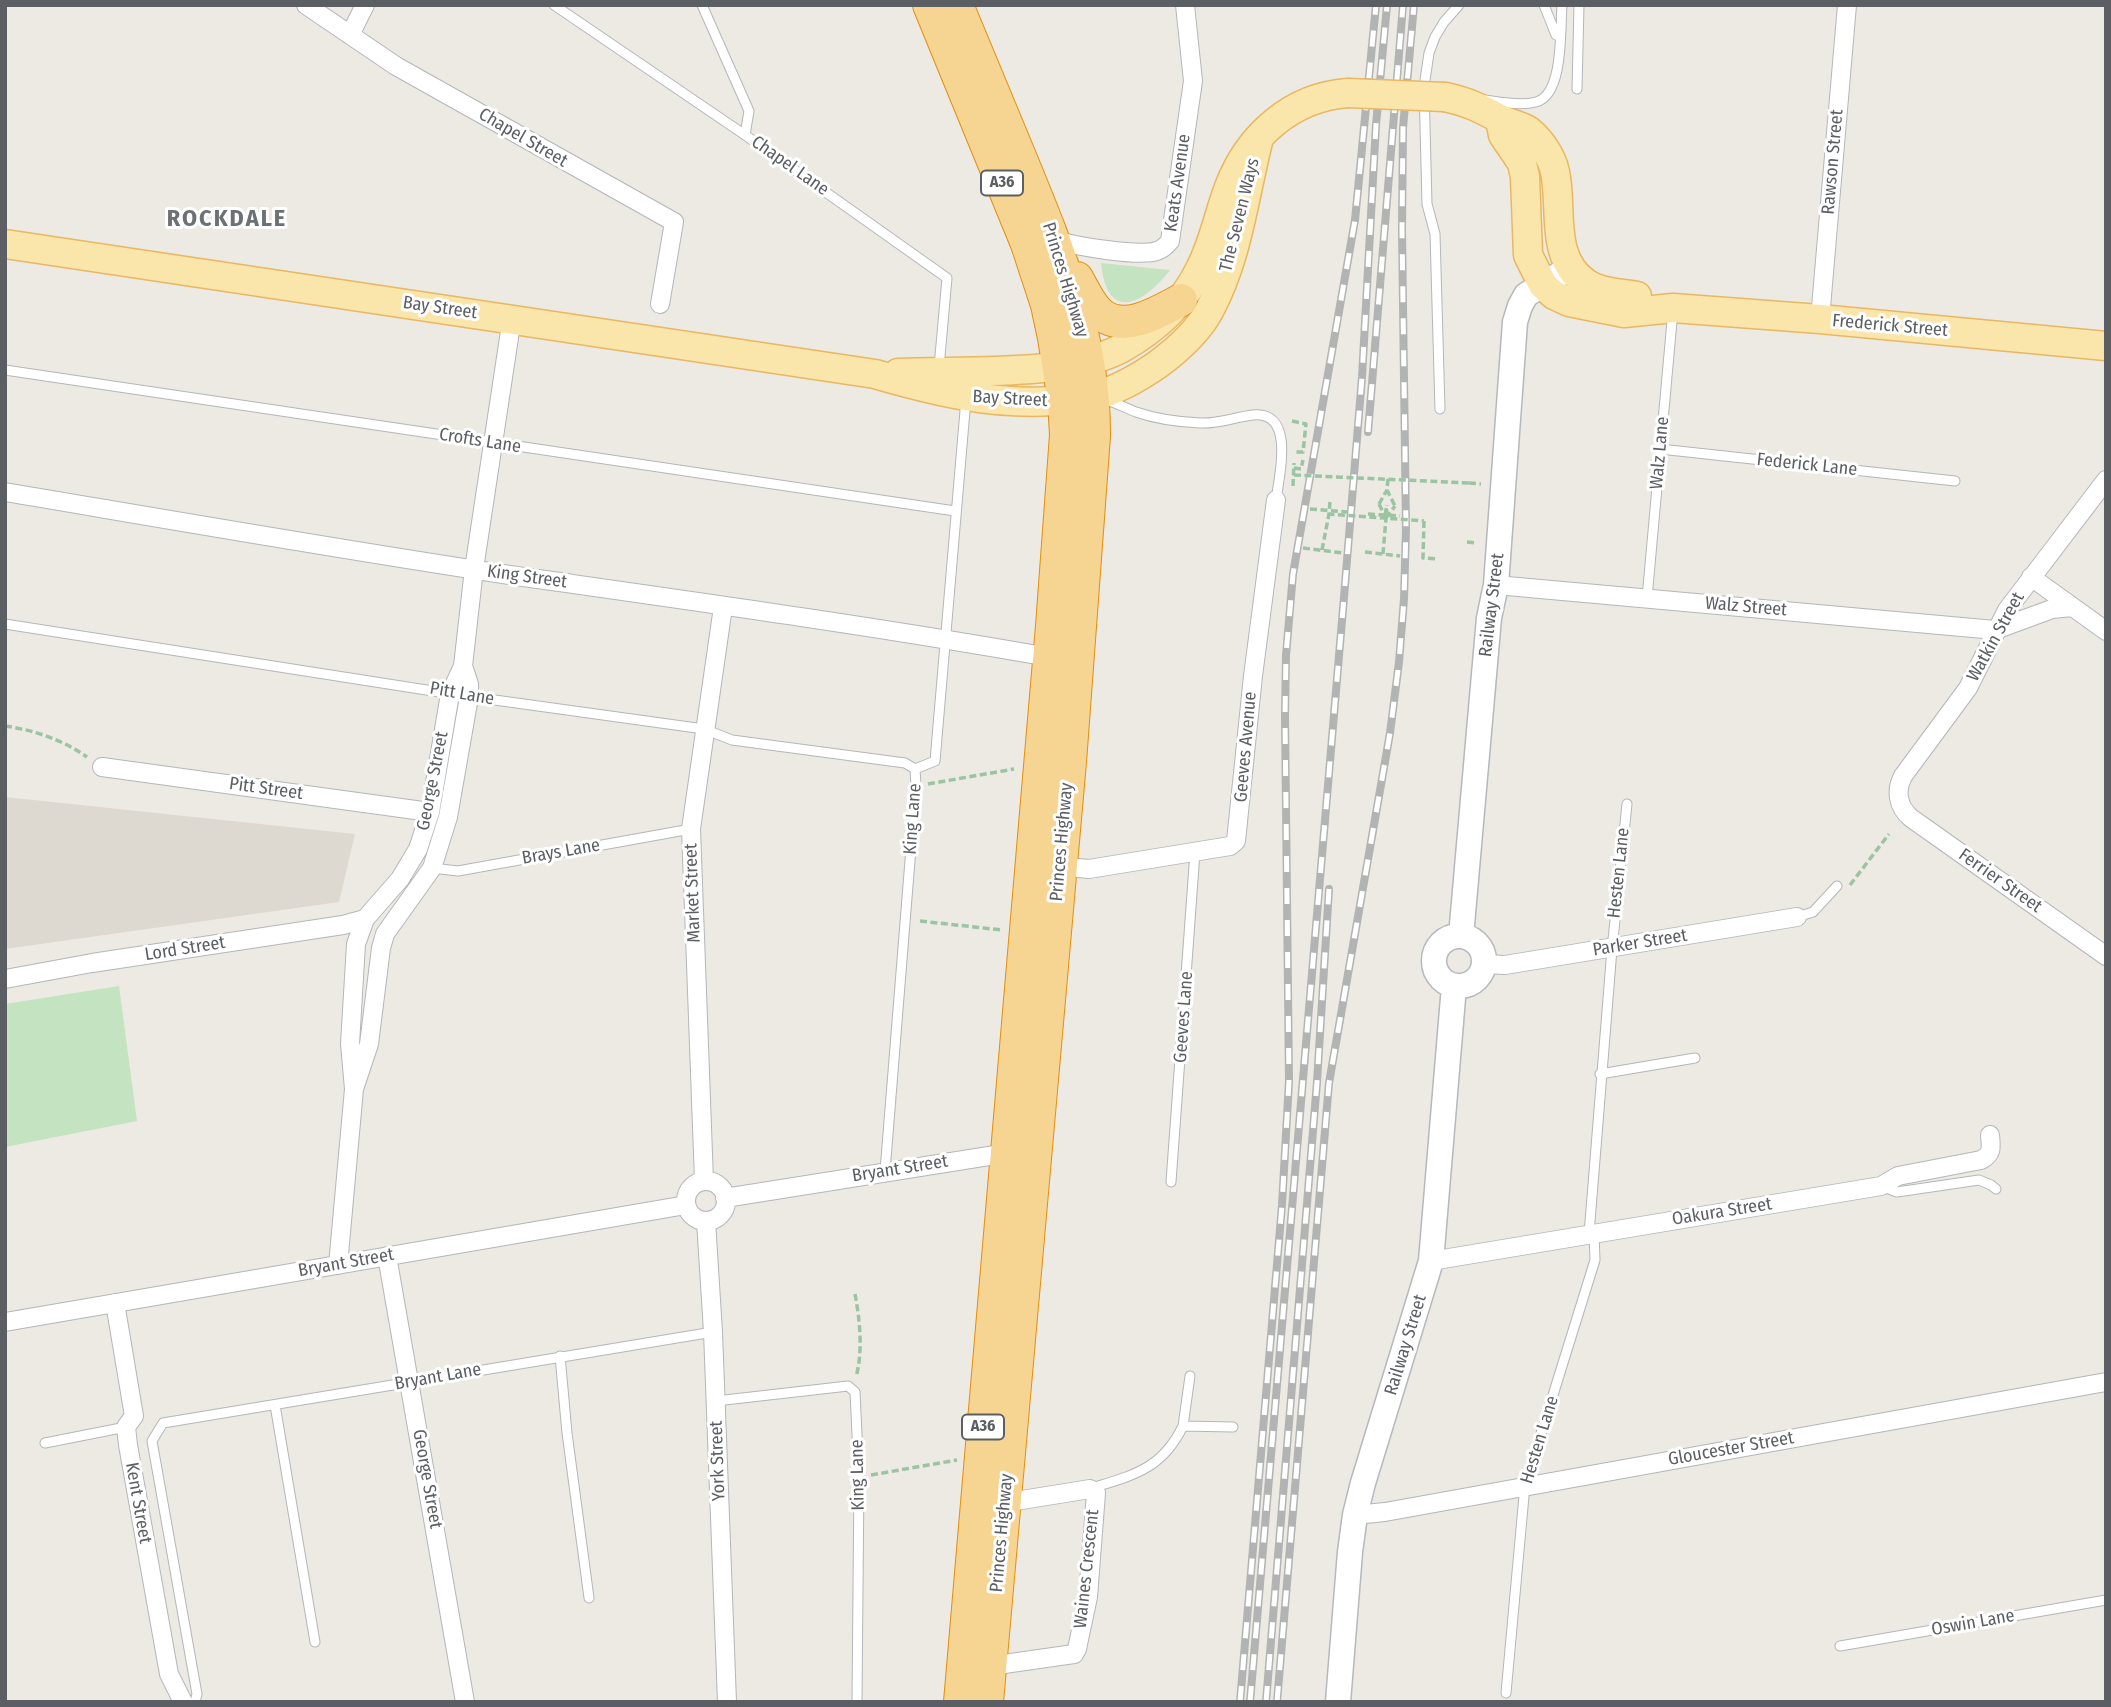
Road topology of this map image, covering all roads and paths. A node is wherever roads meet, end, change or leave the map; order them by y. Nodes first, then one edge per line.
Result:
1 (306, 5) edge
2 (365, 5) edge
3 (554, 5) edge
4 (702, 5) edge
5 (929, 5) edge
6 (957, 5) edge
7 (1185, 5) edge
8 (1459, 5) edge
9 (1544, 5) edge
10 (1562, 5) edge
11 (1579, 5) edge
12 (1847, 5) edge
13 (350, 35) junction
14 (1559, 43) junction
15 (1577, 89) dead end
16 (1445, 97) junction
17 (1500, 120) junction
18 (745, 135) junction
19 (1259, 138) junction
20 (1055, 240) junction
21 (5, 244) edge
22 (1571, 267) junction
23 (1543, 285) junction
24 (1181, 300) junction
25 (660, 304) dead end
26 (1673, 308) junction
27 (512, 318) junction
28 (1820, 319) junction
29 (2106, 346) edge
30 (1073, 363) junction
31 (5, 370) edge
32 (939, 371) junction
33 (875, 374) junction
34 (966, 397) junction
35 (1079, 399) junction
36 (1440, 409) dead end
37 (1292, 421) dead end
38 (493, 443) junction
39 (1660, 449) junction
40 (1292, 465) junction
41 (1294, 475) junction
42 (1301, 475) junction
43 (1388, 479) junction
44 (2106, 480) edge
45 (1955, 481) dead end
46 (1481, 484) dead end
47 (1293, 486) dead end
48 (1387, 490) junction
49 (5, 492) edge
50 (1276, 500) joint
51 (1330, 502) dead end
52 (1387, 505) dead end
53 (1310, 509) dead end
54 (956, 511) junction
55 (1330, 512) junction
56 (1347, 512) dead end
57 (1368, 514) dead end
58 (1385, 516) junction
59 (1400, 516) dead end
60 (1467, 542) dead end
61 (1477, 542) dead end
62 (1303, 548) dead end
63 (1322, 550) junction
64 (1343, 552) dead end
65 (1365, 552) dead end
66 (1383, 554) junction
67 (1400, 556) dead end
68 (1438, 559) dead end
69 (474, 569) junction
70 (2031, 577) junction
71 (1496, 585) junction
72 (1647, 598) junction
73 (723, 607) junction
74 (2072, 607) junction
75 (5, 624) edge
76 (1995, 630) junction
77 (2106, 631) edge
78 (947, 640) junction
79 (1049, 657) junction
80 (463, 666) junction
81 (450, 694) junction
82 (469, 697) junction
83 (5, 726) edge
84 (704, 729) junction
85 (102, 767) joint
86 (1021, 768) dead end
87 (915, 769) junction
88 (916, 786) junction
89 (1899, 800) joint
90 (1627, 804) dead end
91 (430, 812) junction
92 (691, 829) junction
93 (1889, 834) dead end
94 (1195, 852) junction
95 (1045, 865) junction
96 (432, 868) junction
97 (1837, 886) joint
98 (1797, 917) joint
99 (365, 919) junction
100 (905, 920) junction
101 (1008, 930) dead end
102 (1461, 936) junction
103 (1612, 948) junction
104 (2106, 956) edge
105 (1483, 964) junction
106 (5, 979) edge
107 (1454, 986) junction
108 (1695, 1058) dead end
109 (1600, 1074) junction
110 (354, 1089) junction
111 (1990, 1135) dead end
112 (1021, 1153) junction
113 (885, 1171) junction
114 (704, 1181) junction
115 (1171, 1182) dead end
116 (1881, 1186) junction
117 (1996, 1189) dead end
118 (725, 1198) junction
119 (686, 1205) junction
120 (706, 1221) junction
121 (1591, 1234) junction
122 (387, 1256) junction
123 (1431, 1261) junction
124 (338, 1265) junction
125 (855, 1294) dead end
126 (114, 1303) junction
127 (5, 1322) edge
128 (713, 1332) junction
129 (560, 1356) junction
130 (1190, 1376) dead end
131 (411, 1382) junction
132 (2106, 1382) edge
133 (852, 1390) junction
134 (716, 1401) junction
135 (275, 1405) junction
136 (163, 1423) joint
137 (1183, 1426) junction
138 (126, 1427) junction
139 (1233, 1427) dead end
140 (45, 1443) dead end
141 (962, 1459) dead end
142 (859, 1477) junction
143 (1525, 1485) junction
144 (1090, 1489) junction
145 (990, 1506) junction
146 (1355, 1515) junction
147 (589, 1598) dead end
148 (2106, 1600) edge
149 (315, 1642) dead end
150 (1840, 1646) dead end
151 (977, 1666) junction
152 (1506, 1693) dead end
153 (183, 1702) edge
154 (195, 1702) edge
155 (466, 1702) edge
156 (727, 1702) edge
157 (857, 1702) edge
158 (960, 1702) edge
159 (987, 1702) edge
160 (1338, 1702) edge

1 - 13 street, Chapel Street
2 - 13 street
3 - 18 lane, Chapel Lane
4 - 18 lane
5 - 30 highway, Princes Highway / A36
6 - 20 highway, Princes Highway / A36
7 - 20 street, Keats Avenue
8 - 36 lane
9 - 14 lane
10 - 14 lane
11 - 15 lane
12 - 28 street, Rawson Street
13 - 25 street, Chapel Street
14 - 16 lane
16 - 17 main road, The Seven Ways
16 - 19 main road, The Seven Ways, bridge
17 - 22 main road, The Seven Ways
17 - 23 main road
18 - 32 lane, Chapel Lane
19 - 24 main road, The Seven Ways
19 - 35 main road, The Seven Ways
20 - 24 highway
20 - 30 highway, Princes Highway / A36
21 - 27 main road, Bay Street
22 - 23 street, Railway Street
22 - 26 main road, Frederick Street
23 - 26 main road, Frederick Street
23 - 71 street, Railway Street
24 - 30 main road, The Seven Ways
26 - 28 main road, Frederick Street
26 - 39 lane, Walz Lane
27 - 33 main road, Bay Street
27 - 38 street, George Street
28 - 29 main road, Frederick Street
30 - 32 main road, Bay Street
30 - 35 highway, Princes Highway / A36
31 - 38 lane, Crofts Lane
32 - 33 main road, Bay Street
33 - 34 main road, Bay Street
34 - 35 main road, Bay Street
34 - 54 lane, King Lane
35 - 50 lane, Geeves Avenue
35 - 79 highway, Princes Highway / A36
35 - 95 highway, Princes Highway / A36
37 - 40 path
38 - 54 lane, Crofts Lane
38 - 69 street, George Street
39 - 45 lane, Federick Lane
39 - 72 lane, Walz Lane
40 - 41 path, bridge
40 - 42 path
41 - 42 path, bridge
41 - 47 path, bridge
42 - 43 path, bridge
43 - 46 path, bridge
43 - 48 path, bridge
44 - 70 street, Watkin Street
48 - 58 path, bridge
48 - 58 path, bridge
49 - 69 street, King Street
50 - 94 street, Geeves Avenue
51 - 55 path, bridge
52 - 58 path, bridge
53 - 55 path
54 - 78 lane, King Lane
55 - 56 path
55 - 58 path, bridge
55 - 63 path
57 - 58 path
58 - 59 path
58 - 66 path
58 - 68 path, bridge
60 - 61 path
62 - 63 path
63 - 64 path
65 - 66 path
66 - 67 path
69 - 73 street, King Street
69 - 80 street, George Street
70 - 74 street
70 - 76 street, Watkin Street
71 - 72 street, Walz Street
71 - 102 street, Railway Street
72 - 76 street, Walz Street
73 - 78 street, King Street
73 - 84 street, Market Street
74 - 76 street
74 - 77 street
75 - 81 lane, Pitt Lane
76 - 89 street, Watkin Street
78 - 79 street, King Street
78 - 87 lane, King Lane
79 - 95 highway, Princes Highway / A36
80 - 81 street, George Street
80 - 82 street, George Street
81 - 82 lane, Pitt Lane
81 - 91 street, George Street
82 - 84 lane, Pitt Lane
82 - 96 street, George Street
83 - 85 path
84 - 87 lane, Pitt Lane
84 - 92 street, Market Street
85 - 91 street, Pitt Street
86 - 88 path
87 - 88 lane, King Lane
88 - 100 lane, King Lane
89 - 104 street, Ferrier Street
90 - 103 lane, Hesten Lane
91 - 99 street, George Street
92 - 96 lane, Brays Lane
92 - 114 street, Market Street
93 - 97 path
94 - 95 street, Geeves Avenue
94 - 115 lane, Geeves Lane
95 - 112 highway, Princes Highway / A36
96 - 110 street, George Street
97 - 98 lane
98 - 103 street, Parker Street
99 - 106 street, Lord Street
99 - 110 street, George Street
100 - 101 path
100 - 113 lane, King Lane
102 - 105 street
102 - 107 street
103 - 105 street, Parker Street
103 - 109 lane, Hesten Lane
105 - 107 street
107 - 123 street, Railway Street
108 - 109 lane
109 - 121 lane, Hesten Lane
110 - 124 street, George Street
111 - 116 street, Oakura Street
112 - 113 street, Bryant Street
112 - 145 highway, Princes Highway / A36
113 - 118 street, Bryant Street
114 - 118 street
114 - 119 street
116 - 117 lane
116 - 121 street, Oakura Street
118 - 120 street
119 - 120 street
119 - 122 street, Bryant Street
120 - 128 street, York Street
121 - 123 street, Oakura Street
121 - 143 lane, Hesten Lane
122 - 124 street, Bryant Street
122 - 131 street, George Street
123 - 146 street, Railway Street
124 - 126 street, Bryant Street
125 - 133 path
126 - 127 street, Bryant Street
126 - 138 street, Kent Street
128 - 129 lane, Bryant Lane
128 - 134 street, York Street
129 - 131 lane, Bryant Lane
129 - 147 lane
130 - 137 lane
131 - 135 lane, Bryant Lane
131 - 155 street, George Street
132 - 143 street, Gloucester Street
133 - 134 lane
133 - 142 lane, King Lane
134 - 156 street, York Street
135 - 136 lane, Bryant Lane
135 - 149 lane
136 - 154 lane, Kent Street
137 - 139 lane
137 - 144 lane
138 - 140 lane
138 - 153 street, Kent Street
141 - 142 path
142 - 157 lane, King Lane
143 - 146 street, Gloucester Street
143 - 152 lane, Hesten Lane
144 - 145 street, Waines Crescent
144 - 151 street, Waines Crescent
145 - 151 highway, Princes Highway / A36
146 - 160 street, Railway Street
148 - 150 lane, Oswin Lane
151 - 158 highway, Princes Highway / A36
151 - 159 highway, Princes Highway / A36

